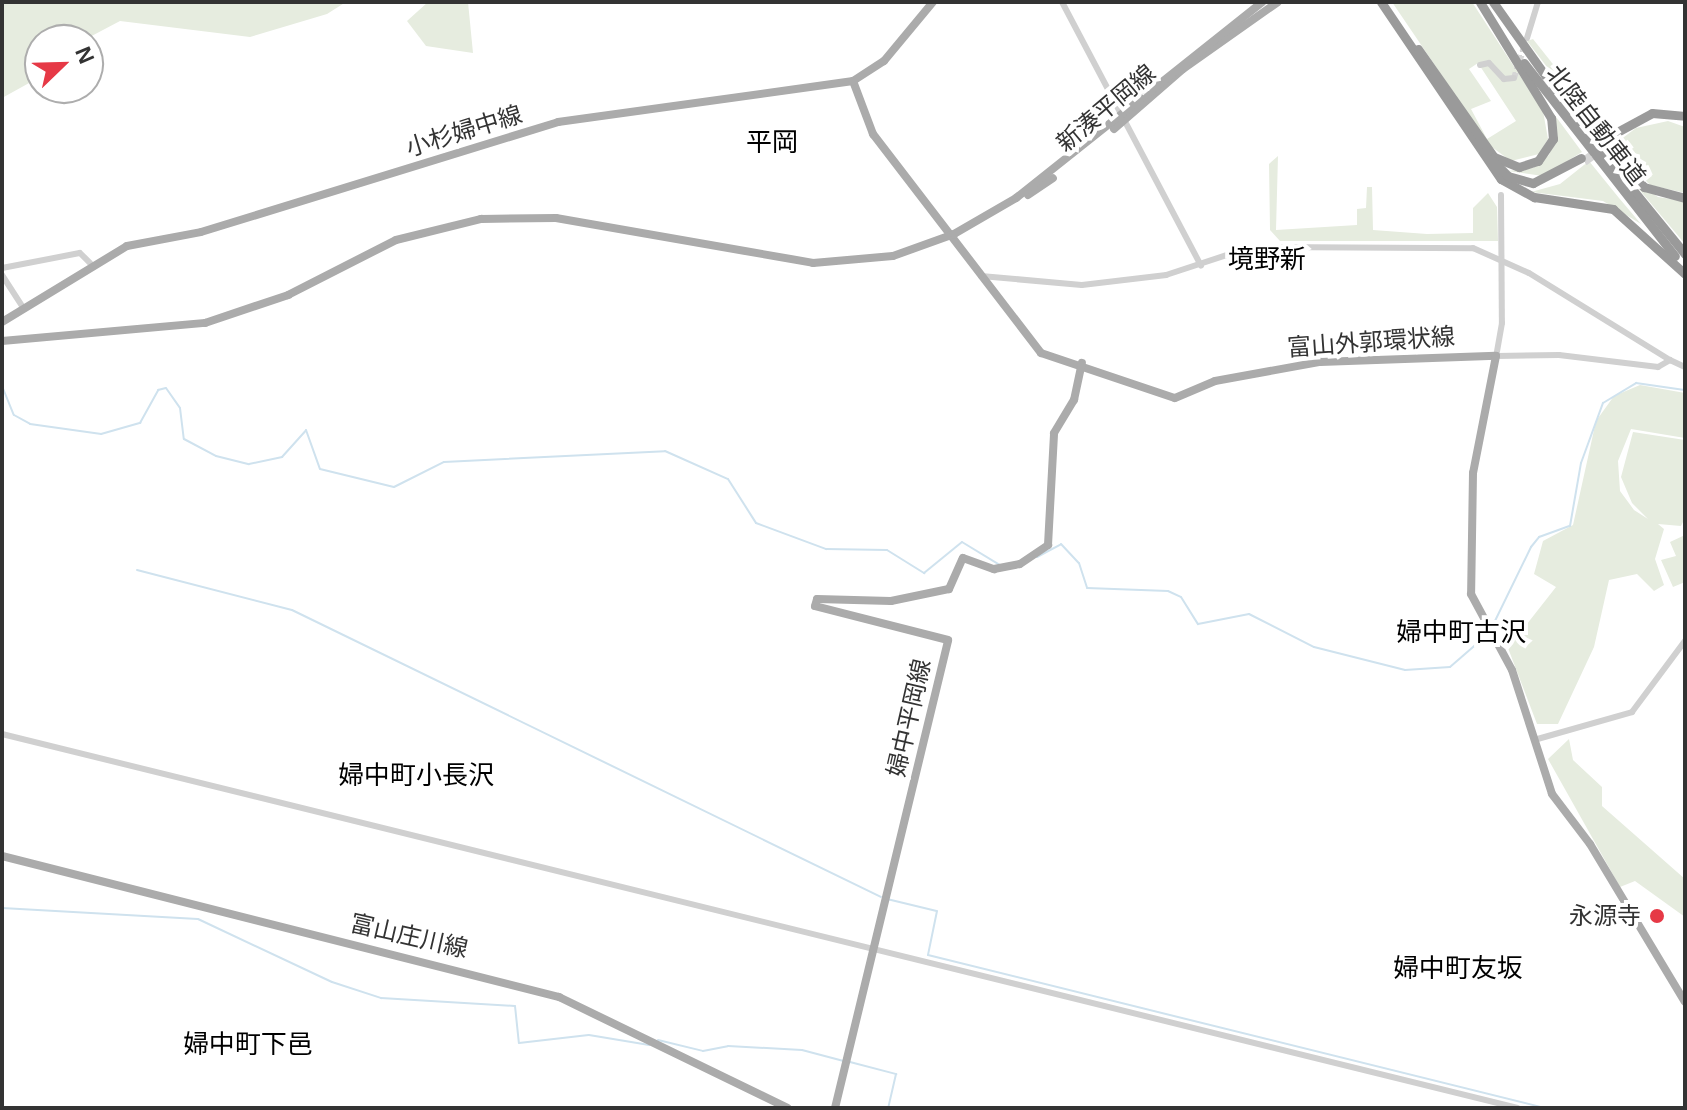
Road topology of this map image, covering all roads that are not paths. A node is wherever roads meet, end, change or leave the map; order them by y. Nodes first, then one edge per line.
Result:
1 (933, 2) edge
2 (1062, 2) edge
3 (1262, 2) edge
4 (1278, 2) edge
5 (1381, 2) edge
6 (1388, 2) edge
7 (1481, 2) edge
8 (1493, 2) edge
9 (1538, 2) edge
10 (1527, 38) tunnel mouth
11 (1480, 65) dead end
12 (1514, 78) dead end
13 (853, 81) junction
14 (1551, 86) junction
15 (1123, 118) junction
16 (1685, 119) edge
17 (1608, 140) tunnel mouth
18 (1481, 143) junction
19 (1495, 174) junction
20 (1501, 195) dead end
21 (1685, 198) edge
22 (954, 234) junction
23 (1685, 254) edge
24 (1501, 258) junction
25 (90, 263) junction
26 (1201, 266) junction
27 (1685, 267) edge
28 (2, 268) edge
29 (1685, 274) edge
30 (2, 275) edge
31 (981, 276) junction
32 (22, 306) junction
33 (2, 322) edge
34 (2, 341) edge
35 (1496, 356) junction
36 (1670, 360) junction
37 (1082, 363) junction
38 (1685, 367) edge
39 (1685, 641) edge
40 (2, 734) edge
41 (1533, 741) junction
42 (2, 856) edge
43 (877, 948) junction
44 (1685, 1002) edge
45 (788, 1108) edge
46 (835, 1108) edge
47 (1518, 1108) edge

1 - 13 main road, 小杉婦中線
2 - 15 street
3 - 15 main road, 新湊平岡線
4 - 15 main road, 新湊平岡線
5 - 19 highway
6 - 18 highway
7 - 18 highway
7 - 27 highway, 北陸自動車道
8 - 14 highway, 北陸自動車道
9 - 10 street
11 - 12 street
13 - 22 main road
13 - 25 main road, 小杉婦中線
14 - 21 highway
14 - 23 highway, 北陸自動車道
15 - 22 main road, 新湊平岡線
15 - 26 street
16 - 17 highway
18 - 19 highway
19 - 29 highway
20 - 24 street
22 - 31 main road, 富山外郭環状線
22 - 34 main road
24 - 26 street
24 - 35 street
24 - 36 street
25 - 28 street
25 - 32 main road, 小杉婦中線
26 - 31 street
30 - 32 street
31 - 37 main road, 富山外郭環状線
32 - 33 main road, 小杉婦中線
35 - 36 street
35 - 37 main road, 富山外郭環状線
35 - 41 main road
36 - 38 street
37 - 43 main road, 婦中平岡線
39 - 41 street
40 - 43 street
41 - 44 main road
42 - 45 main road, 富山庄川線
43 - 46 main road, 婦中平岡線
43 - 47 street

